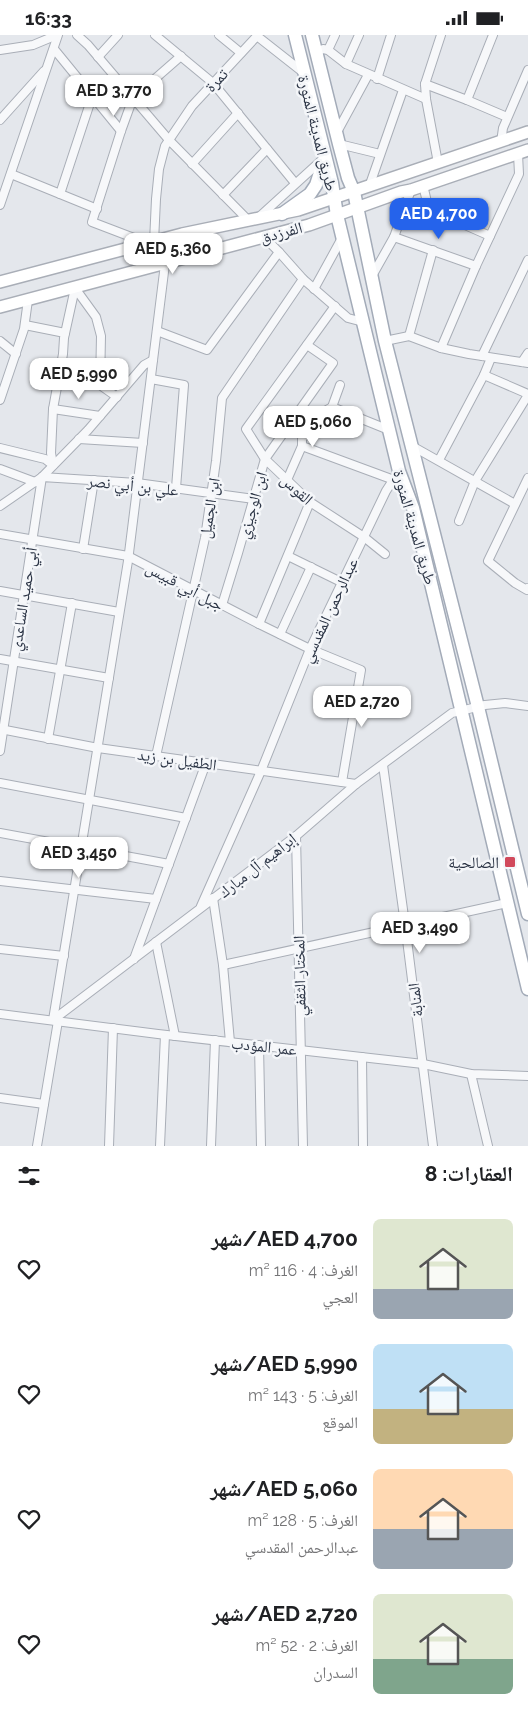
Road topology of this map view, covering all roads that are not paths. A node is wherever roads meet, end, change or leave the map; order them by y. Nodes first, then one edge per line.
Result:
1 (58, 35) edge
2 (77, 35) edge
3 (118, 35) edge
4 (155, 35) edge
5 (219, 35) edge
6 (295, 35) edge
7 (312, 35) edge
8 (335, 35) edge
9 (359, 35) edge
10 (391, 35) edge
11 (441, 35) edge
12 (493, 35) edge
13 (54, 49) junction
14 (0, 50) edge
15 (323, 51) junction
16 (241, 53) junction
17 (181, 56) junction
18 (98, 57) junction
19 (346, 64) junction
20 (47, 68) junction
21 (528, 70) edge
22 (304, 73) junction
23 (368, 75) junction
24 (377, 79) junction
25 (213, 83) junction
26 (425, 84) junction
27 (403, 90) junction
28 (92, 97) junction
29 (133, 98) junction
30 (426, 99) junction
31 (467, 100) junction
32 (238, 113) junction
33 (507, 117) junction
34 (0, 120) edge
35 (120, 131) junction
36 (528, 132) edge
37 (338, 138) junction
38 (169, 140) junction
39 (501, 141) junction
40 (267, 149) junction
41 (523, 152) edge
42 (380, 154) junction
43 (325, 157) junction
44 (438, 163) junction
45 (192, 164) junction
46 (10, 174) junction
47 (519, 174) junction
48 (528, 180) edge
49 (295, 183) junction
50 (423, 185) junction
51 (368, 187) junction
52 (411, 190) junction
53 (354, 191) junction
54 (60, 194) junction
55 (223, 195) junction
56 (334, 197) junction
57 (0, 205) edge
58 (358, 208) junction
59 (97, 209) junction
60 (282, 214) junction
61 (337, 215) junction
62 (253, 220) junction
63 (490, 236) junction
64 (264, 237) junction
65 (342, 237) junction
66 (394, 237) junction
67 (151, 243) junction
68 (432, 250) junction
69 (279, 252) junction
70 (528, 260) edge
71 (165, 264) junction
72 (476, 266) junction
73 (525, 275) edge
74 (372, 276) junction
75 (302, 279) junction
76 (0, 282) edge
77 (75, 288) junction
78 (314, 289) junction
79 (28, 300) junction
80 (0, 307) edge
81 (335, 307) junction
82 (363, 321) junction
83 (25, 325) junction
84 (157, 331) junction
85 (65, 333) junction
86 (409, 336) junction
87 (0, 341) edge
88 (385, 341) junction
89 (307, 345) junction
90 (441, 348) junction
91 (528, 353) edge
92 (16, 354) junction
93 (482, 356) junction
94 (491, 358) junction
95 (153, 361) junction
96 (525, 363) edge
97 (484, 375) junction
98 (151, 379) junction
99 (340, 385) dead end
100 (528, 395) edge
101 (117, 397) junction
102 (0, 401) edge
103 (332, 407) junction
104 (54, 409) junction
105 (100, 416) junction
106 (389, 430) junction
107 (79, 439) junction
108 (143, 443) junction
109 (302, 446) junction
110 (412, 446) junction
111 (0, 448) edge
112 (265, 459) junction
113 (438, 460) junction
114 (53, 465) junction
115 (0, 469) edge
116 (396, 476) junction
117 (528, 478) edge
118 (38, 479) junction
119 (287, 480) junction
120 (94, 481) junction
121 (475, 481) junction
122 (138, 483) junction
123 (176, 488) junction
124 (212, 493) junction
125 (254, 499) junction
126 (310, 503) junction
127 (515, 504) junction
128 (0, 507) edge
129 (459, 521) dead end
130 (0, 534) edge
131 (364, 537) junction
132 (32, 540) junction
133 (83, 549) junction
134 (386, 554) dead end
135 (128, 556) junction
136 (288, 556) junction
137 (311, 567) junction
138 (341, 582) junction
139 (193, 590) junction
140 (528, 590) edge
141 (0, 591) edge
142 (24, 595) junction
143 (72, 603) junction
144 (222, 605) junction
145 (119, 612) junction
146 (259, 624) junction
147 (280, 634) junction
148 (310, 649) junction
149 (0, 659) edge
150 (14, 662) junction
151 (60, 669) junction
152 (109, 678) junction
153 (528, 706) edge
154 (478, 707) junction
155 (461, 710) junction
156 (2, 729) edge
157 (48, 739) junction
158 (98, 748) junction
159 (0, 751) edge
160 (156, 756) junction
161 (206, 763) junction
162 (383, 765) junction
163 (261, 771) junction
164 (342, 782) junction
165 (0, 783) edge
166 (356, 784) junction
167 (89, 800) junction
168 (186, 818) junction
169 (0, 833) edge
170 (296, 835) junction
171 (82, 847) junction
172 (169, 864) junction
173 (0, 881) edge
174 (75, 890) junction
175 (156, 899) junction
176 (213, 899) junction
177 (508, 903) junction
178 (200, 908) junction
179 (528, 914) edge
180 (406, 924) junction
181 (156, 942) junction
182 (298, 947) junction
183 (0, 949) edge
184 (64, 956) junction
185 (134, 959) junction
186 (223, 965) junction
187 (528, 989) edge
188 (0, 1014) edge
189 (55, 1021) junction
190 (113, 1028) junction
191 (165, 1035) junction
192 (175, 1036) junction
193 (215, 1041) junction
194 (230, 1042) junction
195 (259, 1045) junction
196 (301, 1050) junction
197 (362, 1057) junction
198 (422, 1064) junction
199 (471, 1074) junction
200 (528, 1076) edge
201 (0, 1098) edge
202 (44, 1104) junction
203 (36, 1146) edge
204 (109, 1146) edge
205 (160, 1146) edge
206 (211, 1146) edge
207 (261, 1146) edge
208 (303, 1146) edge
209 (363, 1146) edge
210 (433, 1146) edge
211 (488, 1146) edge

1 - 13 street
1 - 14 street
2 - 18 street
3 - 18 street
4 - 17 street
5 - 16 street
6 - 22 main road, طريق المدينة المنورة
7 - 15 main road, طريق المدينة المنورة
8 - 15 street
9 - 19 street
10 - 24 street
11 - 26 street
12 - 31 street
13 - 20 street
13 - 28 street
15 - 19 street
15 - 37 main road, طريق المدينة المنورة
16 - 22 street, تمرة
16 - 25 street, تمرة
17 - 25 street
17 - 29 street
18 - 29 street
19 - 23 street
20 - 34 street
20 - 46 street
21 - 33 street
22 - 43 main road, طريق المدينة المنورة
23 - 24 street
23 - 37 street
24 - 27 street
25 - 32 street
25 - 38 street, تمرة
26 - 30 street
26 - 31 street
27 - 30 street
27 - 42 street
28 - 35 street
28 - 54 street
29 - 35 street
29 - 38 street
30 - 44 street
31 - 33 street
32 - 40 street
32 - 45 street
33 - 39 street
35 - 59 street
36 - 39 main road, الفرزدق
37 - 42 street
37 - 53 main road, طريق المدينة المنورة
38 - 45 street
38 - 67 street, تمرة
39 - 44 main road, الفرزدق
40 - 49 street
40 - 55 street
41 - 47 street
41 - 50 main road, الفرزدق
42 - 51 street
43 - 49 street
43 - 56 main road, طريق المدينة المنورة
43 - 60 main road
44 - 51 main road, الفرزدق
45 - 55 street
46 - 54 street
46 - 57 street
47 - 48 street
47 - 63 street
49 - 62 street
50 - 52 main road, الفرزدق
50 - 63 street
51 - 53 main road, الفرزدق
52 - 58 main road, الفرزدق
52 - 66 street
53 - 56 main road, الفرزدق
53 - 58 main road, طريق المدينة المنورة
54 - 59 street
55 - 62 street
56 - 60 main road, الفرزدق
56 - 61 main road, طريق المدينة المنورة
58 - 61 main road, الفرزدق
58 - 74 main road, طريق المدينة المنورة
59 - 67 street
60 - 62 main road, الفرزدق
61 - 64 main road, الفرزدق
61 - 65 main road, طريق المدينة المنورة
62 - 67 main road, الفرزدق
63 - 72 street
64 - 69 street
64 - 71 main road, الفرزدق
65 - 78 street
65 - 82 main road, طريق المدينة المنورة
66 - 68 street
66 - 74 street
67 - 76 main road, الفرزدق
68 - 72 street
68 - 86 street
69 - 75 street
69 - 84 street
70 - 73 street
71 - 77 main road, الفرزدق
71 - 84 street
72 - 90 street
73 - 93 street
74 - 88 main road, طريق المدينة المنورة
75 - 78 street
75 - 124 street, ابن الجميل
77 - 79 main road, الفرزدق
77 - 85 street
77 - 101 street
78 - 81 street
79 - 80 main road, الفرزدق
79 - 83 street
81 - 82 street
81 - 89 street, القوس
82 - 106 main road, طريق المدينة المنورة
83 - 85 street
83 - 92 street
84 - 95 street
85 - 104 street
86 - 88 street
86 - 90 street
87 - 92 street
88 - 110 main road, طريق المدينة المنورة
89 - 112 street, القوس
89 - 112 street, ابن الوجيزي
90 - 93 street
91 - 96 street
92 - 102 street
93 - 94 street
94 - 96 street
94 - 97 street
95 - 98 street
95 - 101 street
97 - 100 street
97 - 113 street
98 - 108 street
98 - 123 street
99 - 103 street
100 - 121 street
101 - 105 street
103 - 106 street
103 - 109 street
104 - 105 street
104 - 114 street
105 - 107 street
106 - 116 main road, طريق المدينة المنورة
107 - 108 street
107 - 114 street
108 - 122 street
109 - 116 street
109 - 119 street
110 - 113 street
110 - 154 main road, طريق المدينة المنورة
111 - 114 street
112 - 119 street, القوس
112 - 125 street, ابن الوجيزي
113 - 121 street
114 - 118 street
115 - 118 street, علي بن أبي نصر
116 - 131 street, عبدالرحمن المقدسي
116 - 155 main road, طريق المدينة المنورة
117 - 127 street
118 - 120 street, علي بن أبي نصر
118 - 128 street
118 - 132 street, أبي حميد الساعدي
119 - 126 street, القوس
120 - 122 street, علي بن أبي نصر
120 - 133 street
121 - 127 street
121 - 129 street
122 - 123 street, علي بن أبي نصر
122 - 135 street
123 - 124 street, علي بن أبي نصر
124 - 125 street, علي بن أبي نصر
124 - 139 street, ابن الجميل
125 - 144 street, ابن الوجيزي
126 - 131 street, القوس
126 - 136 street
127 - 140 street
130 - 132 street, جبل أبي قبيس
131 - 134 street, القوس
131 - 138 street, عبدالرحمن المقدسي
132 - 133 street, جبل أبي قبيس
132 - 142 street, أبي حميد الساعدي
133 - 135 street, جبل أبي قبيس
135 - 139 street, جبل أبي قبيس
135 - 145 street
136 - 137 street
136 - 146 street
137 - 138 street
137 - 147 street
138 - 148 street, عبدالرحمن المقدسي
139 - 144 street, جبل أبي قبيس
139 - 160 street, ابن الجميل
141 - 142 street
142 - 143 street
142 - 150 street, أبي حميد الساعدي
143 - 145 street
143 - 151 street
144 - 146 street, جبل أبي قبيس
145 - 152 street
146 - 147 street, جبل أبي قبيس
147 - 148 street, جبل أبي قبيس
148 - 163 street, عبدالرحمن المقدسي
148 - 164 street, جبل أبي قبيس
149 - 150 street
150 - 151 street
150 - 156 street, أبي حميد الساعدي
151 - 152 street
151 - 157 street
152 - 158 street
153 - 154 street, إبراهيم آل مبارك
154 - 155 street, إبراهيم آل مبارك
154 - 179 main road, طريق المدينة المنورة
155 - 162 street, إبراهيم آل مبارك
155 - 177 main road, طريق المدينة المنورة
156 - 157 street, الطفيل بن زيد
156 - 159 street, أبي حميد الساعدي
157 - 158 street, الطفيل بن زيد
158 - 160 street, الطفيل بن زيد
158 - 167 street
160 - 161 street, الطفيل بن زيد
161 - 163 street, الطفيل بن زيد
161 - 168 street
162 - 166 street, إبراهيم آل مبارك
162 - 180 street, المنابة
163 - 164 street, الطفيل بن زيد
163 - 178 street, عبدالرحمن المقدسي
164 - 166 street, الطفيل بن زيد
165 - 167 street
166 - 170 street, إبراهيم آل مبارك
167 - 168 street
167 - 171 street
168 - 172 street
169 - 171 street
170 - 176 street, إبراهيم آل مبارك
170 - 182 street, المختار الثقفي
171 - 172 street
171 - 174 street
172 - 175 street
173 - 174 street
174 - 175 street
174 - 184 street
175 - 185 street
176 - 178 street, إبراهيم آل مبارك
176 - 186 street
177 - 180 street
177 - 187 main road, طريق المدينة المنورة
178 - 181 street, إبراهيم آل مبارك
180 - 182 street
180 - 198 street, المنابة
181 - 185 street, إبراهيم آل مبارك
181 - 192 street
182 - 186 street
182 - 196 street, المختار الثقفي
183 - 184 street
184 - 189 street
185 - 189 street, إبراهيم آل مبارك
186 - 194 street
188 - 189 street, عمر المؤدب
189 - 190 street, عمر المؤدب
189 - 202 street
190 - 191 street, عمر المؤدب
190 - 204 street
191 - 192 street, عمر المؤدب
191 - 205 street
192 - 193 street, عمر المؤدب
193 - 194 street, عمر المؤدب
193 - 206 street
194 - 195 street, عمر المؤدب
195 - 196 street, عمر المؤدب
195 - 207 street
196 - 197 street, عمر المؤدب
196 - 208 street, المختار الثقفي
197 - 198 street, عمر المؤدب
197 - 209 street
198 - 199 street, عمر المؤدب
198 - 210 street, المنابة
199 - 200 street, عمر المؤدب
199 - 211 street
201 - 202 street
202 - 203 street

